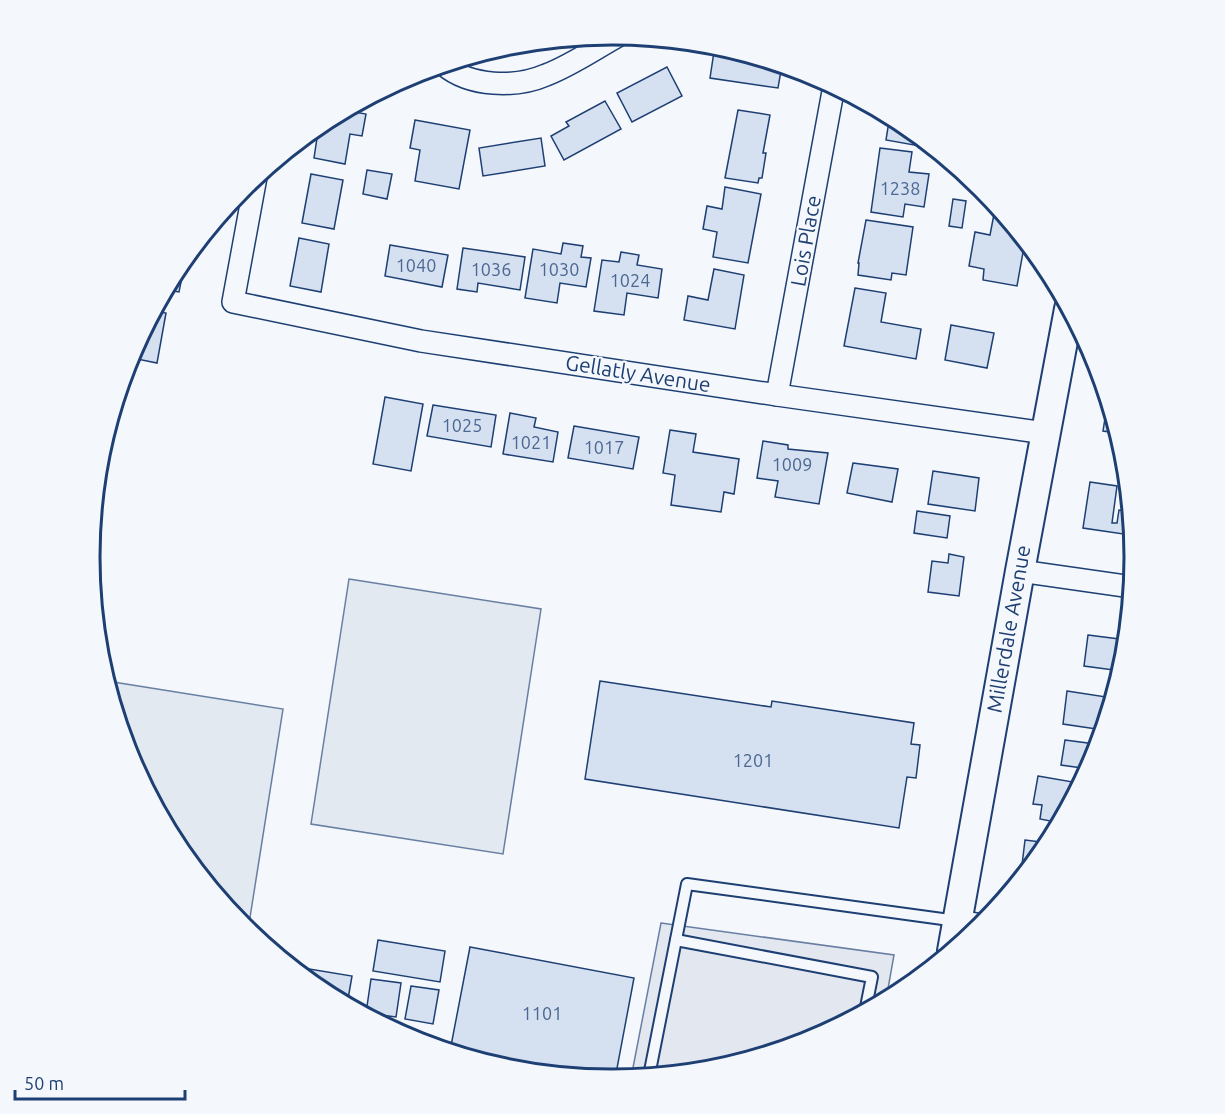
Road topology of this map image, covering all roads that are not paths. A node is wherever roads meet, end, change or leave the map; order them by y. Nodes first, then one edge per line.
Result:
1 (601, 45) edge
2 (453, 70) edge
3 (832, 95) edge
4 (253, 192) edge
5 (1067, 321) edge
6 (777, 396) junction
7 (1045, 433) junction
8 (1020, 571) junction
9 (1123, 586) edge
10 (971, 923) edge
11 (676, 940) junction
12 (867, 1000) edge
13 (651, 1068) edge

1 - 2 street
3 - 6 street, Lois Place
4 - 6 street, Gellatly Avenue
5 - 7 street, Millerdale Avenue
6 - 7 street, Gellatly Avenue
7 - 8 street, Millerdale Avenue
8 - 9 street
8 - 10 street, Millerdale Avenue
10 - 11 lane
11 - 12 lane
11 - 13 lane

